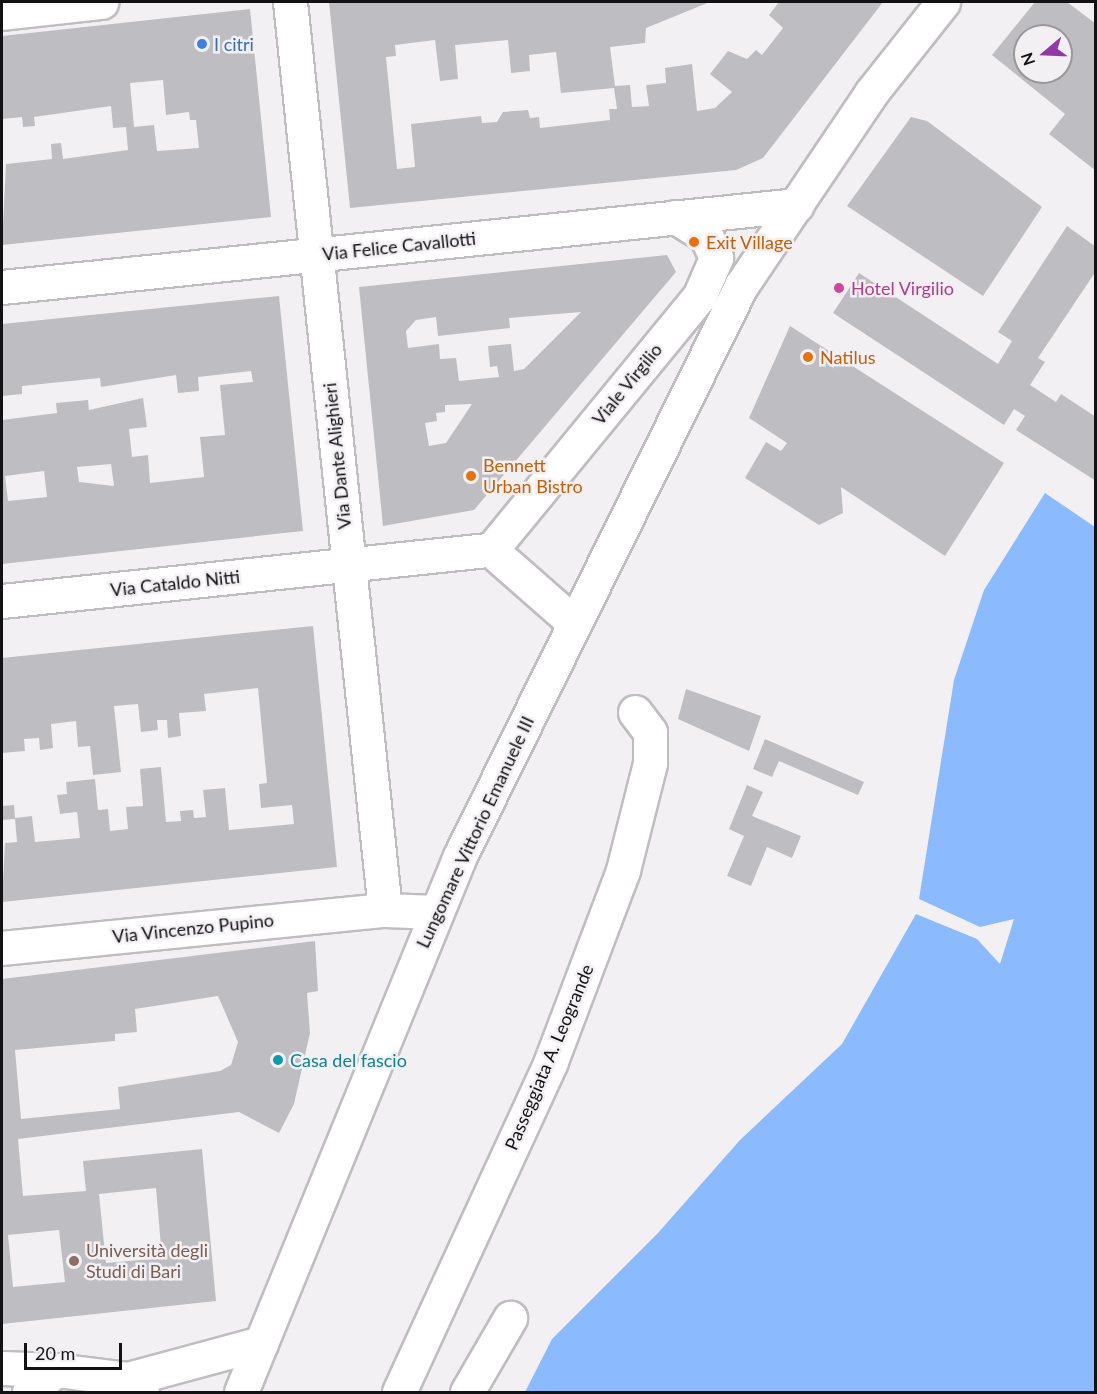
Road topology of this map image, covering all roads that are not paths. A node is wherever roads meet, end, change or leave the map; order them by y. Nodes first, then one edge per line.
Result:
1 (101, 2) edge
2 (290, 2) edge
3 (943, 2) edge
4 (2, 13) edge
5 (797, 205) junction
6 (676, 217) junction
7 (316, 255) junction
8 (2, 287) edge
9 (490, 550) junction
10 (349, 565) junction
11 (2, 601) edge
12 (574, 623) junction
13 (635, 711) dead end
14 (385, 910) junction
15 (436, 912) junction
16 (2, 948) edge
17 (510, 1318) dead end
18 (261, 1343) junction
19 (2, 1368) edge
20 (56, 1370) junction
21 (135, 1385) edge
22 (29, 1392) edge
23 (241, 1392) edge
24 (399, 1392) edge
25 (467, 1392) edge

1 - 4 street
2 - 7 street, Via Dante Alighieri
3 - 5 street
5 - 6 street, Via Felice Cavallotti
5 - 12 street, Lungomare Vittorio Emanuele III
6 - 7 street, Via Felice Cavallotti
6 - 9 street, Viale Virgilio
7 - 8 street, Via Felice Cavallotti
7 - 10 street, Via Dante Alighieri
9 - 10 street, Via Cataldo Nitti
9 - 12 street
10 - 11 street, Via Cataldo Nitti
10 - 14 street, Via Dante Alighieri
12 - 15 street, Lungomare Vittorio Emanuele III
13 - 24 street, Passeggiata A. Leogrande
14 - 15 street, Via Vincenzo Pupino
14 - 16 street, Via Vincenzo Pupino
15 - 18 street, Lungomare Vittorio Emanuele III
17 - 25 street
18 - 21 street
18 - 23 street, Lungomare Vittorio Emanuele III
19 - 20 street
20 - 21 street
20 - 22 street

